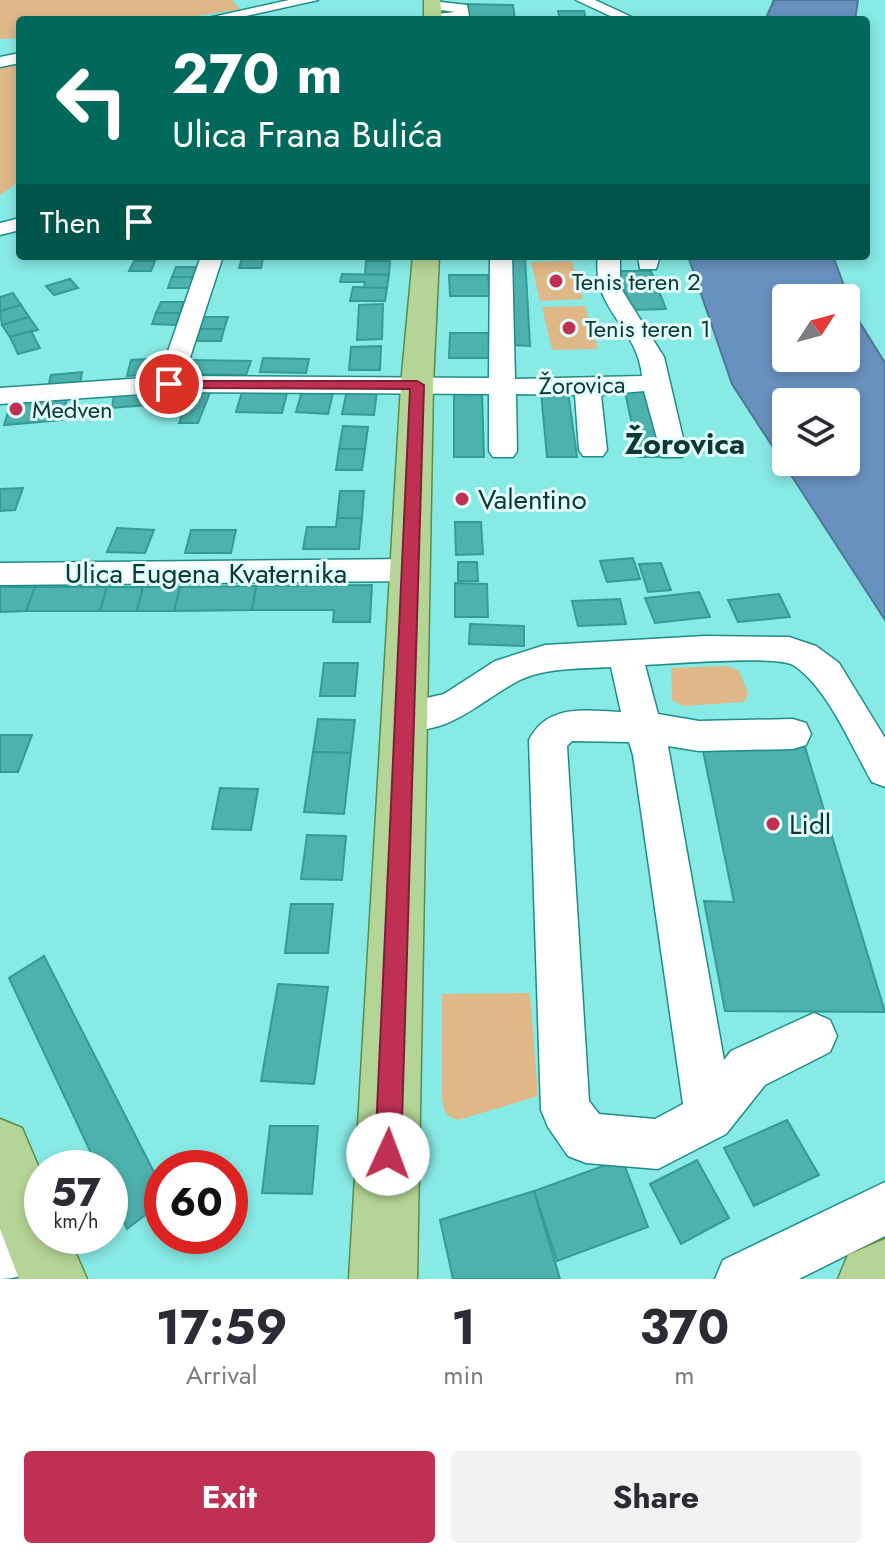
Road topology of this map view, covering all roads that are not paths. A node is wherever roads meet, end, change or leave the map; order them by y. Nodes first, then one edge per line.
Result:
1 (311, 0) edge
2 (584, 0) edge
3 (287, 2) edge
4 (224, 16) edge
5 (266, 16) edge
6 (313, 16) dead end
7 (609, 16) edge
8 (211, 260) edge
9 (426, 260) edge
10 (501, 260) edge
11 (608, 260) edge
12 (655, 382) junction
13 (169, 384) junction
14 (417, 385) junction
15 (502, 385) junction
16 (587, 387) junction
17 (0, 396) edge
18 (593, 450) dead end
19 (503, 451) dead end
20 (672, 451) dead end
21 (411, 570) junction
22 (0, 574) edge
23 (625, 653) junction
24 (405, 716) junction
25 (643, 727) junction
26 (793, 734) dead end
27 (885, 771) edge
28 (814, 1036) dead end
29 (709, 1117) junction
30 (0, 1150) edge
31 (885, 1208) edge
32 (30, 1258) edge
33 (885, 1272) edge
34 (383, 1279) edge
35 (742, 1279) edge
36 (872, 1279) edge

1 - 3 street
2 - 7 street
3 - 4 street
5 - 6 street
8 - 13 street
9 - 14 main road
10 - 15 street
11 - 12 street, Žorovica
12 - 16 street, Žorovica
12 - 20 street
13 - 14 street, Žorovica
13 - 17 street, Žorovica
14 - 15 street, Žorovica
14 - 21 main road
15 - 16 street, Žorovica
15 - 19 street
16 - 18 street
21 - 22 street, Ulica Eugena Kvaternika
21 - 24 main road
23 - 24 street
23 - 25 street
23 - 27 street
24 - 34 main road
25 - 26 street
25 - 29 street
25 - 29 street
28 - 29 street
30 - 32 main road
31 - 35 street
33 - 36 main road

